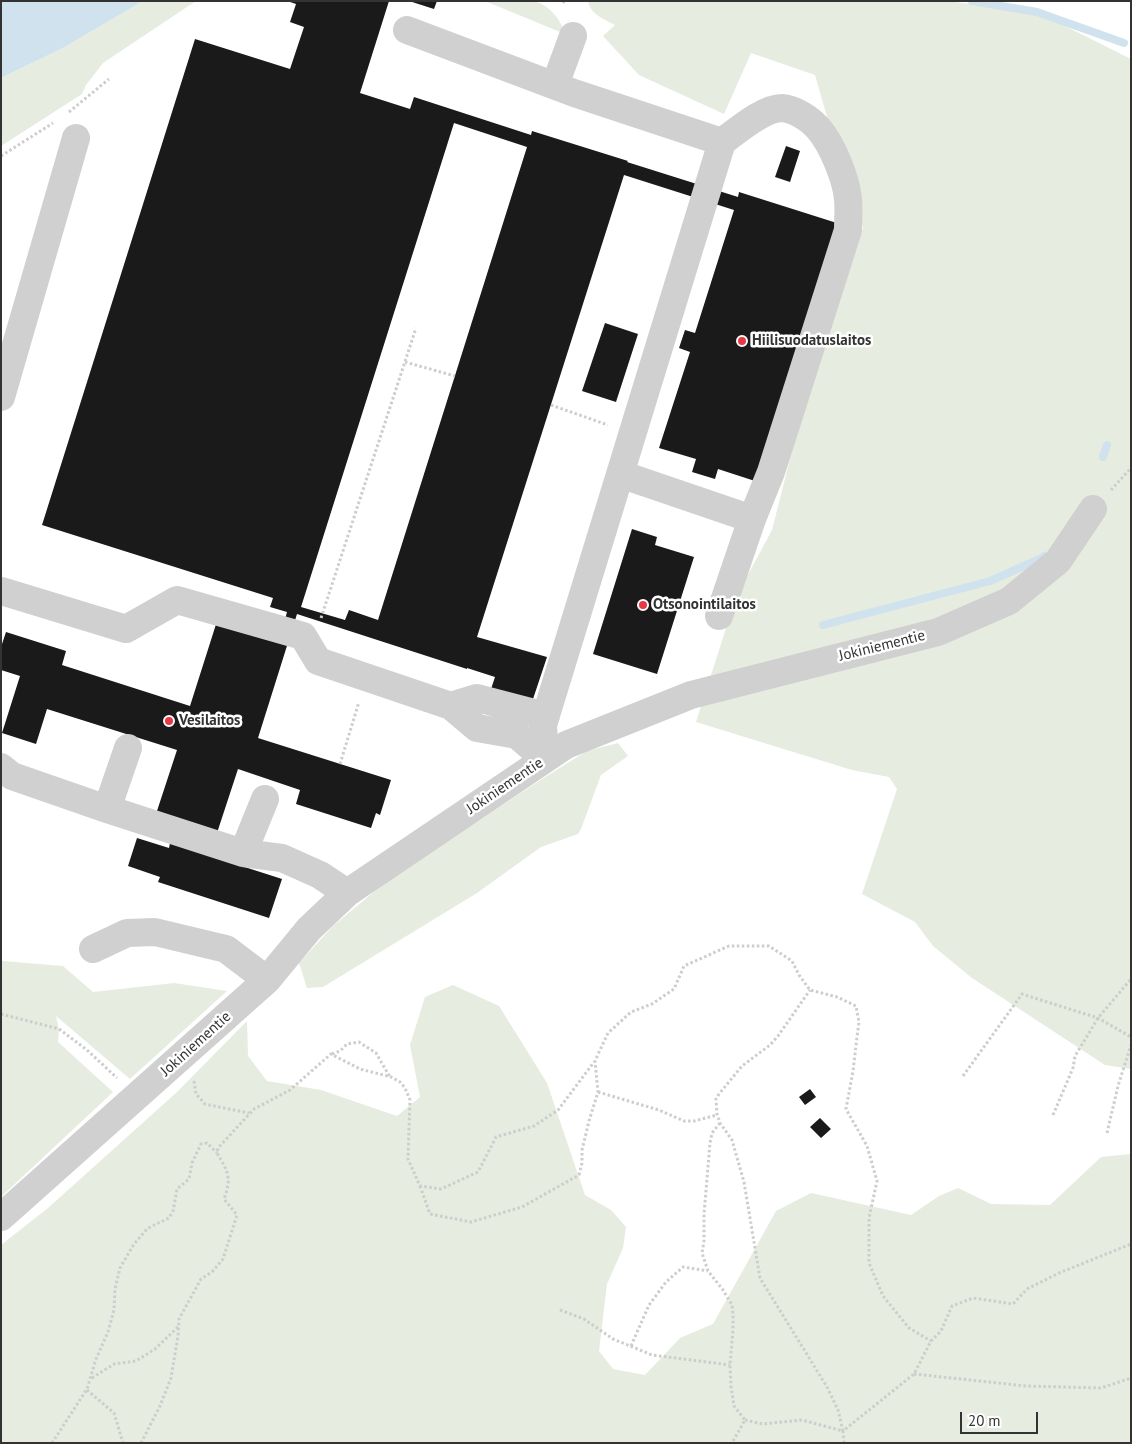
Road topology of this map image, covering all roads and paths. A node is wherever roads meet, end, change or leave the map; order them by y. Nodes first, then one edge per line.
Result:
1 (407, 30) dead end
2 (572, 36) dead end
3 (555, 86) junction
4 (76, 138) dead end
5 (722, 142) junction
6 (416, 328) dead end
7 (405, 362) junction
8 (455, 376) dead end
9 (1, 397) edge
10 (551, 405) dead end
11 (633, 433) junction
12 (620, 474) junction
13 (1093, 509) dead end
14 (752, 519) junction
15 (1, 591) edge
16 (719, 616) dead end
17 (310, 650) junction
18 (367, 677) junction
19 (451, 706) junction
20 (546, 716) junction
21 (128, 748) dead end
22 (545, 759) junction
23 (340, 764) dead end
24 (1, 767) edge
25 (264, 799) dead end
26 (107, 809) junction
27 (243, 853) junction
28 (347, 893) junction
29 (93, 949) dead end
30 (1131, 979) edge
31 (267, 980) junction
32 (810, 990) junction
33 (1, 1014) edge
34 (1098, 1018) junction
35 (1131, 1038) edge
36 (1131, 1045) edge
37 (194, 1046) junction
38 (331, 1054) junction
39 (594, 1061) junction
40 (963, 1076) dead end
41 (391, 1077) junction
42 (598, 1092) junction
43 (134, 1100) junction
44 (250, 1113) junction
45 (717, 1114) junction
46 (1053, 1115) dead end
47 (720, 1123) junction
48 (1107, 1133) dead end
49 (217, 1153) junction
50 (420, 1186) junction
51 (1, 1217) edge
52 (1131, 1244) edge
53 (708, 1271) junction
54 (560, 1310) dead end
55 (179, 1327) junction
56 (931, 1341) junction
57 (631, 1346) junction
58 (730, 1365) junction
59 (914, 1374) junction
60 (1131, 1378) edge
61 (90, 1380) junction
62 (87, 1390) junction
63 (745, 1420) junction
64 (843, 1430) junction
65 (52, 1443) edge
66 (123, 1443) edge
67 (141, 1443) edge
68 (732, 1443) edge
69 (844, 1443) edge

1 - 3 street
2 - 3 street
3 - 5 street
4 - 9 street
5 - 11 street
5 - 14 street
6 - 7 path
7 - 8 path
7 - 17 path
10 - 11 path
11 - 12 street
12 - 14 street
12 - 20 street
13 - 22 street, Jokiniementie
14 - 16 street
15 - 17 street
17 - 18 street
18 - 19 street
18 - 23 path
19 - 20 street
19 - 22 street
20 - 22 street
21 - 26 street
22 - 28 street, Jokiniementie
24 - 26 street
25 - 27 street
26 - 27 street
27 - 28 street
28 - 31 street, Jokiniementie
29 - 31 street
30 - 34 path
31 - 37 street, Jokiniementie
32 - 39 path
32 - 45 path
32 - 56 path
33 - 43 path
34 - 35 path
34 - 40 path
34 - 46 path
36 - 48 path
37 - 43 street, Jokiniementie
37 - 44 path
38 - 41 path
38 - 41 path
38 - 44 path
39 - 42 path
39 - 50 path
41 - 50 path
42 - 45 path
42 - 50 path
43 - 51 street, Jokiniementie
44 - 49 path
45 - 47 path
47 - 53 path
47 - 64 path
49 - 55 path
49 - 61 path
52 - 56 path
53 - 57 path
53 - 58 path
54 - 57 path
55 - 61 path
55 - 67 path
56 - 59 path
57 - 58 path
58 - 63 path
59 - 60 path
59 - 64 path
61 - 62 path
62 - 65 path
62 - 66 path
63 - 64 path
63 - 68 path
64 - 69 path

